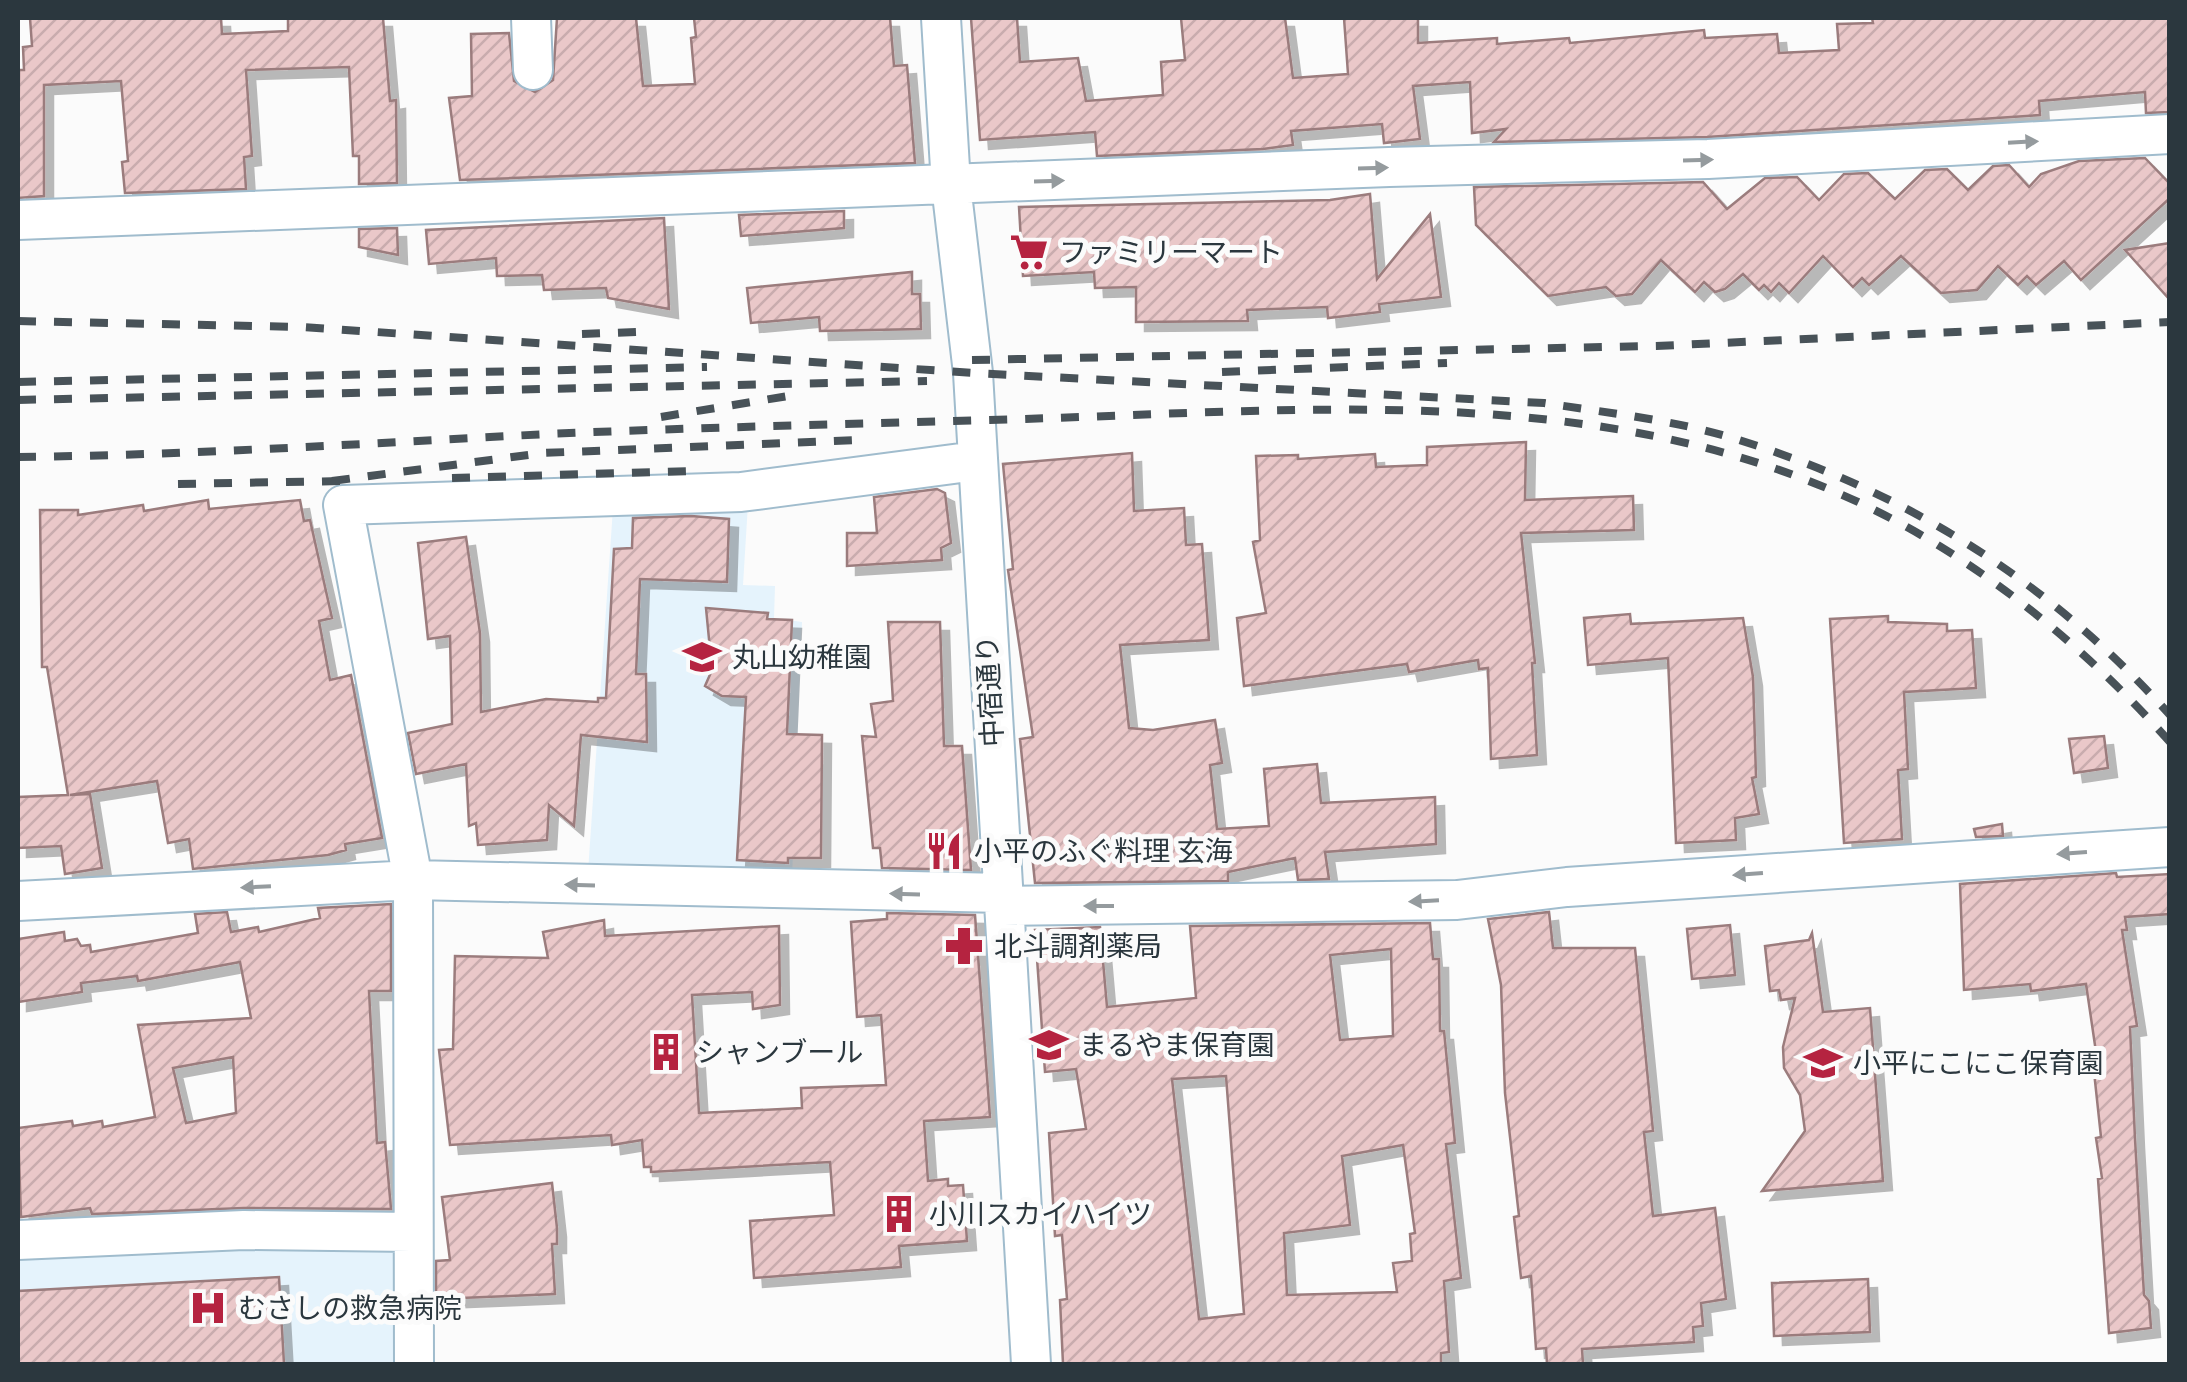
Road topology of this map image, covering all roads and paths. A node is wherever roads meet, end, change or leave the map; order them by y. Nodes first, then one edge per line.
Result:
1 (531, 18) edge
2 (941, 18) edge
3 (533, 70) dead end
4 (2170, 134) edge
5 (951, 185) junction
6 (18, 220) edge
7 (976, 461) junction
8 (2170, 846) edge
9 (414, 880) junction
10 (1003, 899) junction
11 (18, 900) edge
12 (411, 1232) junction
13 (18, 1240) edge
14 (414, 1364) edge
15 (1031, 1364) edge

1 - 3 street
2 - 5 street, 中宿通り
5 -> 4 street
5 - 6 street
5 - 7 street, 中宿通り
7 - 9 street
7 - 10 street, 中宿通り
8 -> 10 street
10 -> 9 street
9 -> 11 street
9 - 12 street
10 - 15 street, 中宿通り
12 - 13 street
12 - 14 street

